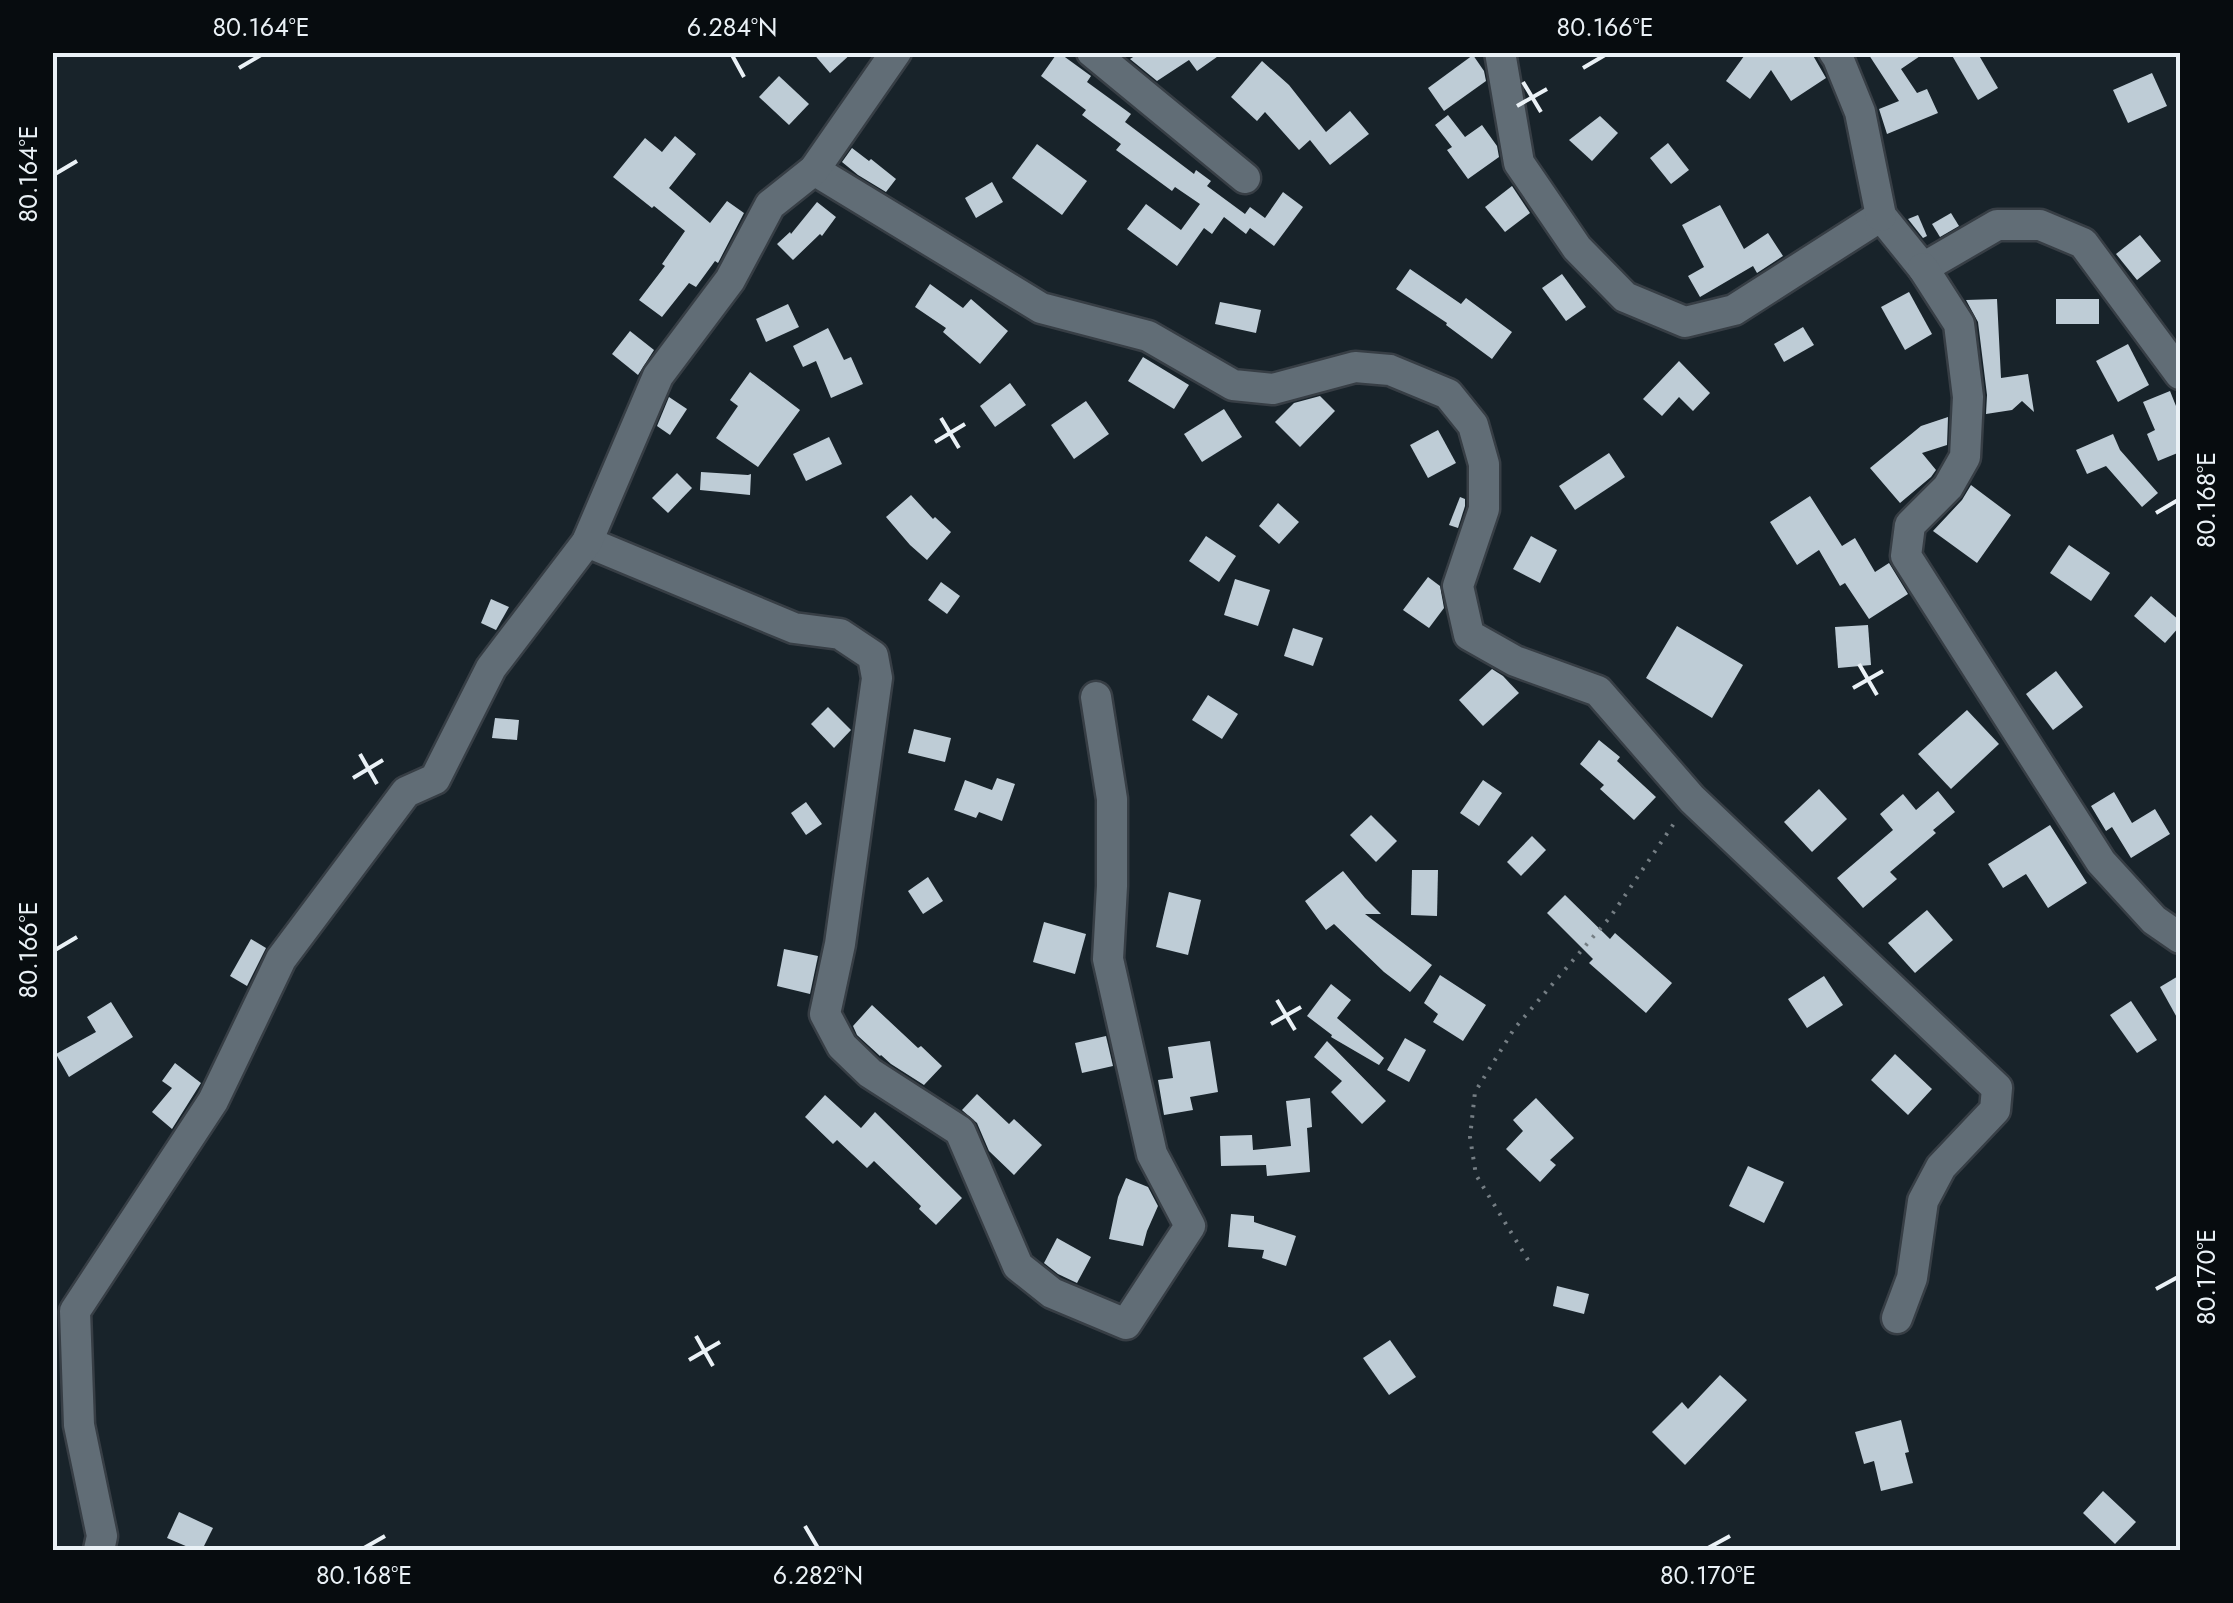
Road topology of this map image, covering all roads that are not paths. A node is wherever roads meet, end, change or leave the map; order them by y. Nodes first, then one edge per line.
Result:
1 (896, 52) edge
2 (1092, 52) edge
3 (1500, 52) edge
4 (1834, 52) edge
5 (814, 170) junction
6 (1245, 178) dead end
7 (1881, 216) junction
8 (1922, 268) junction
9 (2180, 374) edge
10 (587, 542) junction
11 (1096, 697) dead end
12 (2180, 938) edge
13 (1897, 1318) dead end
14 (99, 1550) edge

1 - 5 street
2 - 6 street
3 - 7 street
4 - 7 street
5 - 10 street
5 - 13 street
7 - 8 street
8 - 9 street
8 - 12 street
10 - 11 street
10 - 14 street

